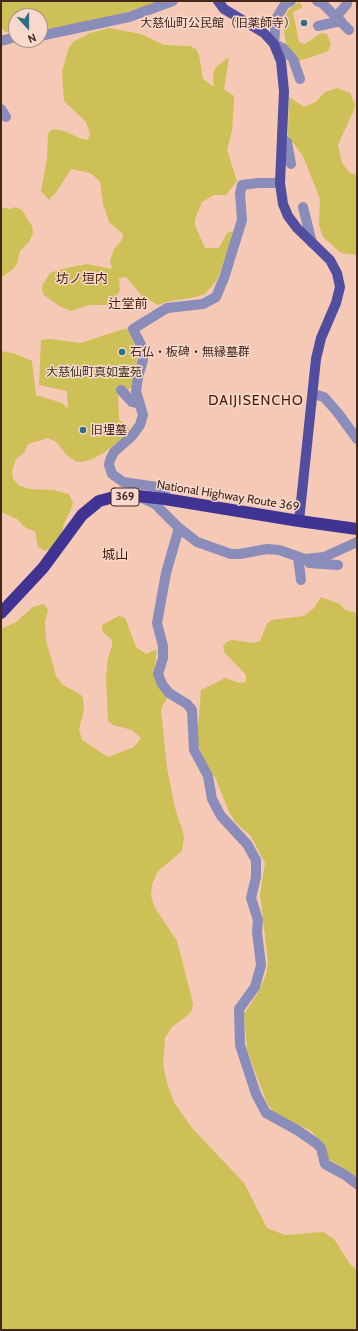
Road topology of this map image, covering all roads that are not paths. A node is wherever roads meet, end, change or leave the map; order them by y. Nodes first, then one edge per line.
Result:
1 (173, 1) edge
2 (218, 1) edge
3 (291, 1) edge
4 (317, 1) edge
5 (347, 1) edge
6 (339, 19) junction
7 (318, 26) dead end
8 (349, 30) dead end
9 (48, 34) edge
10 (274, 44) junction
11 (300, 79) dead end
12 (282, 139) junction
13 (291, 164) dead end
14 (280, 183) junction
15 (303, 207) dead end
16 (312, 243) junction
17 (121, 390) dead end
18 (313, 394) junction
19 (140, 404) junction
20 (357, 439) edge
21 (138, 496) junction
22 (165, 499) junction
23 (299, 521) junction
24 (179, 528) junction
25 (357, 529) edge
26 (357, 542) edge
27 (302, 558) junction
28 (338, 565) dead end
29 (301, 580) dead end
30 (1, 613) edge
31 (357, 1184) edge

1 - 9 street
2 - 10 main road
3 - 10 street
4 - 6 street
5 - 6 street
6 - 7 street
6 - 8 street
10 - 11 street
10 - 12 main road
12 - 13 street
12 - 14 main road
14 - 16 main road
14 - 19 street
15 - 16 street
16 - 18 main road
17 - 19 street
18 - 20 street
18 - 23 main road
19 - 22 street
21 - 22 highway, National Highway Route 369 / 369
21 - 24 street
21 - 30 highway, National Highway Route 369 / 369
22 - 23 highway, National Highway Route 369 / 369
23 - 25 highway, National Highway Route 369 / 369
24 - 27 street
24 - 31 street
26 - 27 street
27 - 28 street
27 - 29 street

